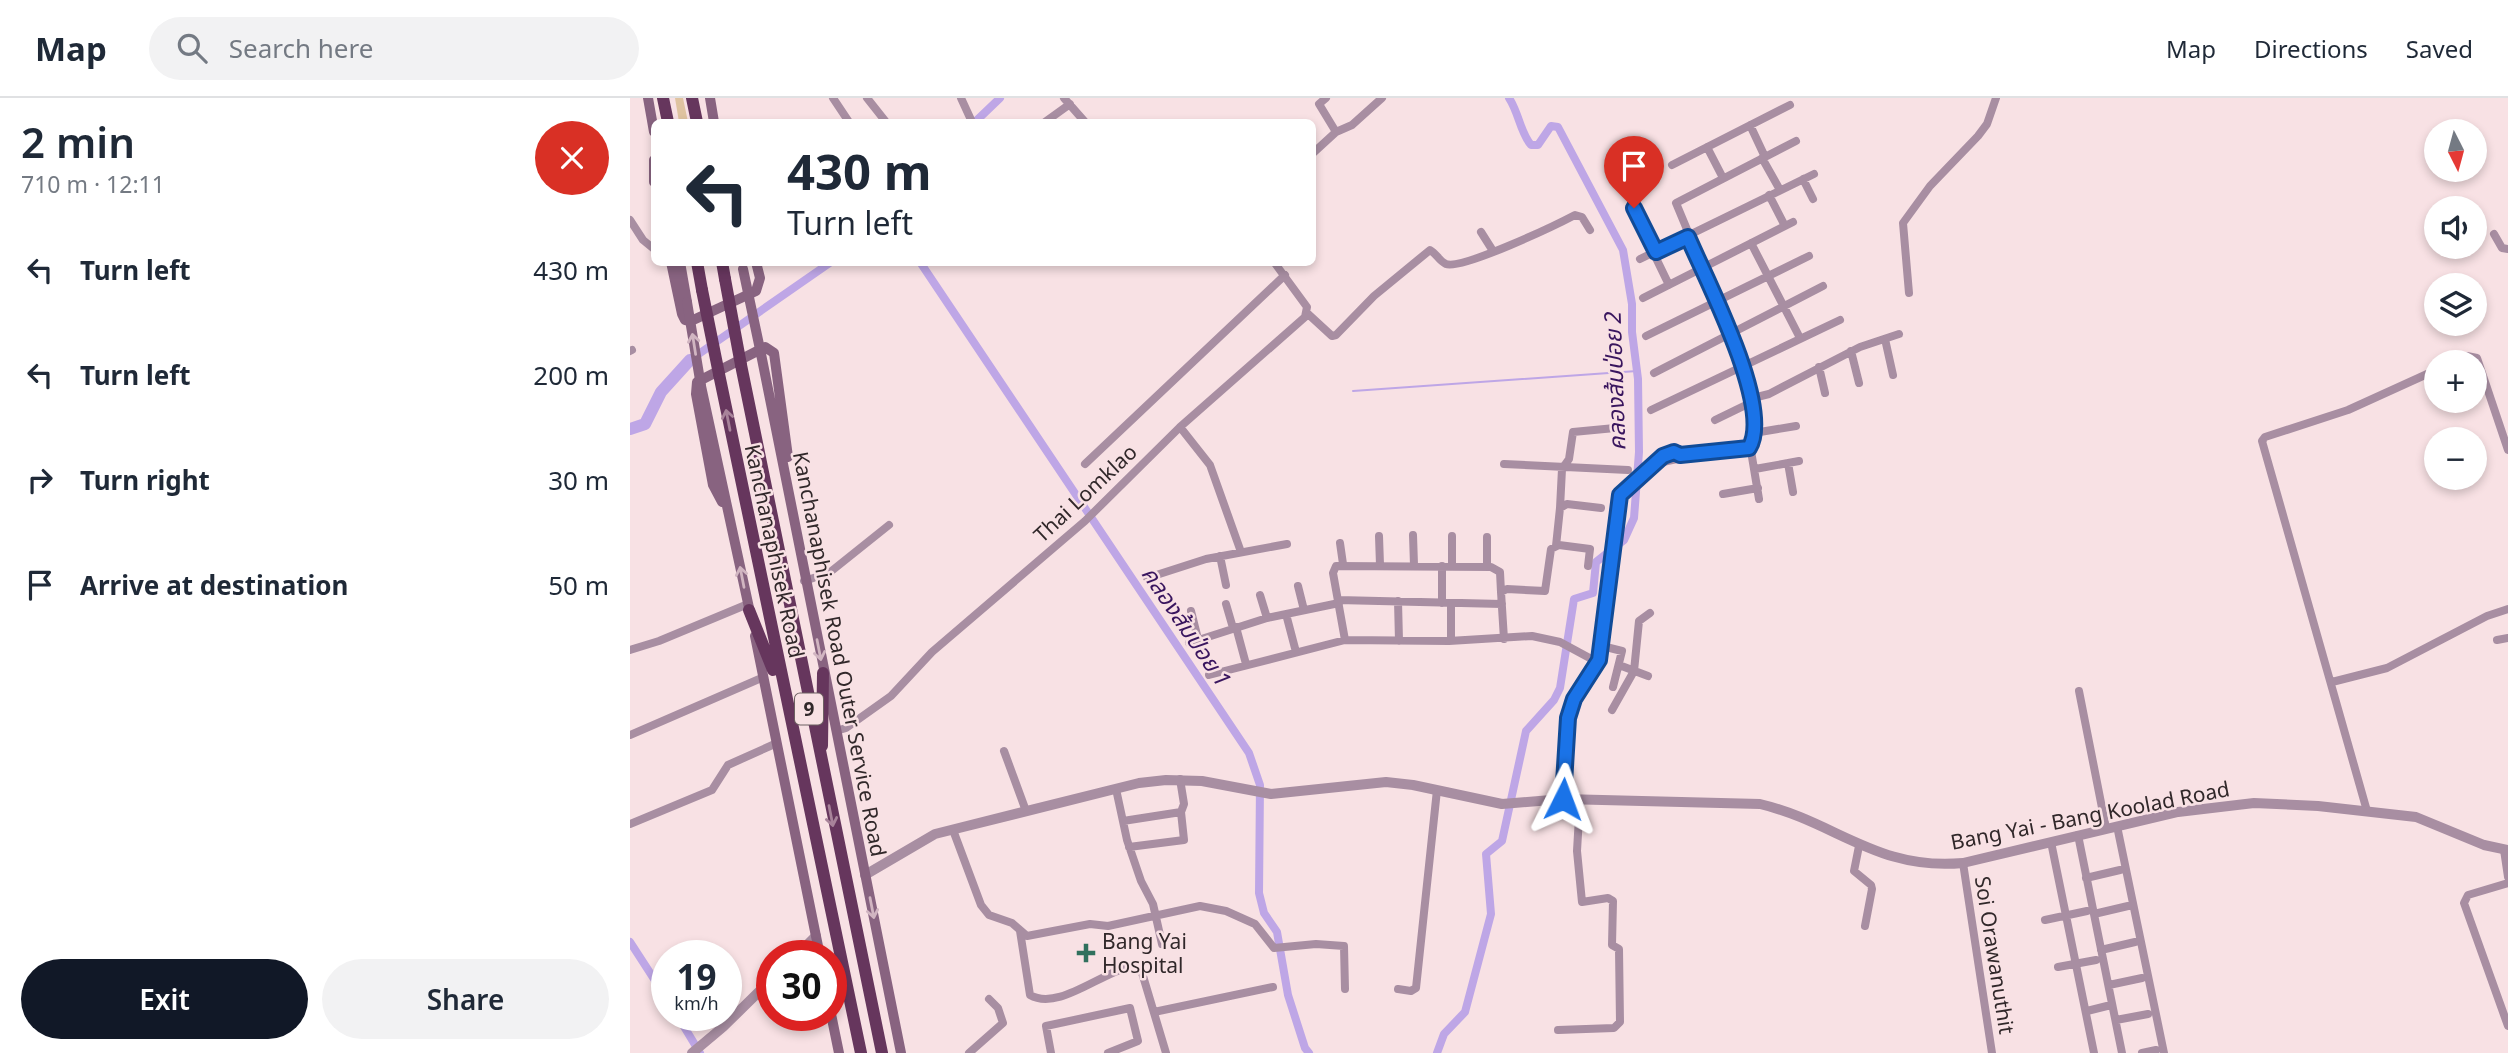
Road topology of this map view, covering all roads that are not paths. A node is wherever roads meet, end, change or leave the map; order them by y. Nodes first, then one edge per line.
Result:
1 (648, 98) edge
2 (663, 98) edge
3 (692, 98) edge
4 (710, 98) edge
5 (833, 98) edge
6 (867, 98) edge
7 (961, 98) edge
8 (1311, 98) edge
9 (1382, 98) edge
10 (1996, 98) edge
11 (1067, 101) edge
12 (1323, 101) edge
13 (1790, 105) dead end
14 (652, 119) edge
15 (667, 119) edge
16 (696, 119) edge
17 (715, 119) edge
18 (847, 119) edge
19 (884, 119) edge
20 (971, 119) edge
21 (1048, 119) edge
22 (1082, 119) edge
23 (1750, 125) junction
24 (1336, 132) junction
25 (1796, 141) dead end
26 (1707, 147) junction
27 (1316, 150) edge
28 (1764, 157) junction
29 (1672, 165) dead end
30 (1814, 174) dead end
31 (1723, 178) junction
32 (1803, 179) junction
33 (1780, 190) junction
34 (1769, 195) junction
35 (1813, 199) dead end
36 (1634, 208) dead end
37 (630, 220) edge
38 (1590, 230) dead end
39 (1481, 232) dead end
40 (2494, 234) dead end
41 (1688, 237) junction
42 (1751, 243) junction
43 (651, 246) edge
44 (2508, 248) edge
45 (1493, 251) junction
46 (1655, 253) junction
47 (1809, 256) dead end
48 (1640, 258) dead end
49 (672, 266) edge
50 (681, 266) edge
51 (697, 266) edge
52 (723, 266) edge
53 (743, 266) edge
54 (757, 266) edge
55 (1277, 266) edge
56 (1702, 268) junction
57 (1285, 275) junction
58 (1768, 275) junction
59 (1669, 285) junction
60 (1823, 286) dead end
61 (1909, 293) dead end
62 (1643, 298) dead end
63 (1718, 301) junction
64 (1783, 306) junction
65 (1307, 313) junction
66 (1840, 320) dead end
67 (1732, 332) junction
68 (1899, 334) dead end
69 (1646, 336) dead end
70 (1800, 338) junction
71 (1885, 339) junction
72 (1851, 351) junction
73 (1742, 366) junction
74 (1819, 367) junction
75 (1654, 373) dead end
76 (1893, 375) dead end
77 (2424, 375) edge
78 (1859, 383) dead end
79 (2487, 385) edge
80 (1825, 393) dead end
81 (1749, 401) junction
82 (1651, 410) dead end
83 (1715, 420) dead end
84 (1796, 426) dead end
85 (1180, 427) junction
86 (1615, 428) dead end
87 (1754, 433) junction
88 (2505, 434) edge
89 (1749, 448) junction
90 (2508, 450) edge
91 (1799, 460) dead end
92 (1788, 463) junction
93 (1085, 464) dead end
94 (1504, 464) dead end
95 (1562, 469) junction
96 (1755, 469) junction
97 (1628, 470) dead end
98 (1758, 488) junction
99 (1793, 492) dead end
100 (1723, 494) dead end
101 (789, 496) junction
102 (1759, 499) dead end
103 (1560, 508) junction
104 (1601, 508) dead end
105 (732, 524) junction
106 (889, 525) dead end
107 (1413, 535) dead end
108 (1379, 536) dead end
109 (1452, 536) dead end
110 (1487, 537) dead end
111 (1340, 543) dead end
112 (1287, 544) dead end
113 (1556, 545) junction
114 (1241, 552) junction
115 (1220, 556) junction
116 (1343, 564) junction
117 (1380, 565) junction
118 (1414, 565) junction
119 (1442, 566) junction
120 (1452, 566) junction
121 (1588, 566) dead end
122 (1487, 567) junction
123 (1147, 578) dead end
124 (804, 581) junction
125 (1226, 585) dead end
126 (1298, 586) dead end
127 (1501, 592) junction
128 (1261, 595) dead end
129 (1398, 601) junction
130 (1339, 602) junction
131 (1447, 603) junction
132 (1226, 604) dead end
133 (1502, 604) junction
134 (749, 607) junction
135 (2508, 609) edge
136 (1304, 610) junction
137 (1191, 611) dead end
138 (1650, 613) dead end
139 (1286, 614) junction
140 (1267, 618) junction
141 (1235, 628) junction
142 (2508, 638) edge
143 (1198, 639) junction
144 (1504, 639) junction
145 (1345, 640) junction
146 (1399, 640) junction
147 (2497, 640) dead end
148 (1451, 641) junction
149 (1189, 643) dead end
150 (1602, 646) junction
151 (630, 649) edge
152 (1296, 652) junction
153 (1597, 662) junction
154 (1246, 664) junction
155 (1619, 665) junction
156 (1634, 671) junction
157 (823, 673) junction
158 (1209, 675) dead end
159 (1648, 676) dead end
160 (764, 677) junction
161 (2332, 682) junction
162 (1613, 687) dead end
163 (2079, 691) dead end
164 (786, 703) junction
165 (1612, 710) dead end
166 (835, 731) junction
167 (630, 735) edge
168 (777, 743) junction
169 (1004, 751) dead end
170 (822, 771) junction
171 (1180, 779) junction
172 (1116, 789) junction
173 (1437, 790) junction
174 (1563, 799) junction
175 (1580, 800) junction
176 (1026, 811) junction
177 (2367, 811) junction
178 (1181, 812) junction
179 (1123, 821) junction
180 (630, 824) edge
181 (2112, 827) junction
182 (953, 830) junction
183 (2078, 835) junction
184 (2051, 842) junction
185 (1859, 846) junction
186 (1129, 847) junction
187 (2506, 850) edge
188 (1963, 863) junction
189 (2120, 870) dead end
190 (865, 875) junction
191 (2086, 877) junction
192 (2508, 877) edge
193 (2508, 883) edge
194 (2128, 906) dead end
195 (2090, 913) junction
196 (1155, 915) junction
197 (2065, 915) junction
198 (2045, 920) dead end
199 (1865, 926) dead end
200 (1020, 931) junction
201 (816, 936) junction
202 (812, 940) edge
203 (817, 940) edge
204 (2135, 942) dead end
205 (1162, 944) dead end
206 (2101, 950) junction
207 (2096, 960) dead end
208 (2076, 963) junction
209 (2058, 967) dead end
210 (2142, 978) dead end
211 (2109, 985) junction
212 (1273, 987) dead end
213 (1346, 989) dead end
214 (1398, 989) dead end
215 (756, 994) edge
216 (989, 999) dead end
217 (2107, 1006) dead end
218 (2087, 1011) junction
219 (1154, 1012) junction
220 (2148, 1014) dead end
221 (2116, 1020) junction
222 (2508, 1026) edge
223 (1558, 1030) dead end
224 (834, 1031) edge
225 (695, 1051) edge
226 (2160, 1051) edge
227 (1049, 1052) edge
228 (839, 1053) edge
229 (861, 1053) edge
230 (882, 1053) edge
231 (901, 1053) edge
232 (969, 1053) edge
233 (1108, 1053) edge
234 (1166, 1053) edge
235 (1992, 1053) edge
236 (2095, 1053) edge
237 (2122, 1053) edge
238 (2142, 1053) edge

1 - 14 main road
2 - 15 highway
3 - 16 highway
4 - 17 main road
5 - 18 street
6 - 19 street
7 - 20 street
8 - 12 street
9 - 24 street
10 - 61 street
11 - 21 street
11 - 22 street
12 - 24 street
13 - 23 street
23 - 26 street
23 - 28 street
24 - 27 street
25 - 28 street
26 - 29 street
26 - 31 street
28 - 31 street
28 - 33 street
30 - 32 street
31 - 41 street
32 - 33 street
32 - 35 street
33 - 34 street
34 - 41 street
34 - 42 street
36 - 46 street
37 - 43 street
38 - 45 street
39 - 45 street
40 - 44 street
41 - 46 street
41 - 56 street
42 - 56 street
42 - 58 street
45 - 65 street
46 - 48 street
46 - 59 street
47 - 58 street
49 - 54 main road
105 -> 50 main road, bridge
164 -> 51 highway, Kanchanaphisek Road / 9, bridge
52 - 170 highway, Kanchanaphisek Road / 9, bridge
53 - 101 main road, Kanchanaphisek Road Outer Service Road, bridge
55 - 57 street
56 - 59 street
56 - 63 street
57 - 65 street
57 - 93 street
58 - 63 street
58 - 64 street
59 - 62 street
60 - 64 street
63 - 67 street
63 - 69 street
64 - 67 street
64 - 70 street
65 - 85 street, Thai Lomklao
66 - 70 street
67 - 73 street
67 - 75 street
68 - 71 street
70 - 73 street
71 - 72 street
71 - 76 street
72 - 74 street
72 - 78 street
73 - 81 street
73 - 82 street
74 - 80 street
74 - 81 street
77 - 161 street
79 - 88 street
81 - 83 street
81 - 87 street
84 - 87 street
85 - 114 street
85 - 166 street, Thai Lomklao
86 - 95 street
87 - 89 street
88 - 90 street
89 - 96 street
89 - 150 street
91 - 92 street
92 - 96 street
92 - 99 street
94 - 95 street
95 - 97 street
95 - 103 street
96 - 98 street
98 - 100 street
98 - 102 street
101 - 105 main road
101 - 124 main road, Kanchanaphisek Road Outer Service Road
103 - 104 street
103 - 113 street
134 -> 105 main road
106 - 124 street
107 - 118 street
108 - 117 street
109 - 120 street
110 - 122 street
111 - 116 street
112 - 114 street
113 - 121 street
113 - 127 street
114 - 115 street
115 - 123 street
115 - 125 street
116 - 117 street
116 - 130 street
117 - 118 street
118 - 119 street
119 - 120 street
119 - 131 street
120 - 122 street
122 - 127 street
124 -> 157 main road, Kanchanaphisek Road Outer Service Road
126 - 136 street
127 - 133 street
128 - 140 street
129 - 130 street
129 - 131 street
129 - 146 street
130 - 136 street
130 - 145 street
131 - 133 street
131 - 148 street
132 - 141 street
133 - 144 street
134 - 151 street
134 - 160 main road
134 - 164 highway
135 - 161 street
136 - 139 street
137 - 143 street
138 - 156 street
139 - 140 street
139 - 152 street
140 - 141 street
141 - 143 street
141 - 154 street
142 - 147 street
143 - 149 street
144 - 148 street
144 - 153 street
145 - 146 street
145 - 152 street
146 - 148 street
150 - 153 street
150 - 155 street
152 - 154 street
153 - 174 street
154 - 158 street
155 - 156 street
155 - 162 street
156 - 159 street
156 - 165 street
157 - 166 main road, Kanchanaphisek Road Outer Service Road
157 - 170 highway
160 - 167 street
160 - 168 main road
161 - 177 street
163 - 181 street
164 - 229 highway, Kanchanaphisek Road / 9
166 - 190 main road, Kanchanaphisek Road Outer Service Road
168 - 180 street
168 - 201 main road
169 - 176 street
170 -> 230 highway, Kanchanaphisek Road / 9
171 - 172 street, Bang Yai - Bang Koolad Road
171 - 173 street, Bang Yai - Bang Koolad Road
171 - 178 street
172 - 176 street, Bang Yai - Bang Koolad Road
172 - 179 street
173 - 174 street, Bang Yai - Bang Koolad Road
173 - 214 street
174 - 175 street, Bang Yai - Bang Koolad Road
175 - 185 street, Bang Yai - Bang Koolad Road
175 - 223 street
176 - 182 street, Bang Yai - Bang Koolad Road
177 - 181 street, Bang Yai - Bang Koolad Road
177 - 187 street, Bang Yai - Bang Koolad Road
178 - 179 street
178 - 186 street
179 - 186 street
181 - 183 street, Bang Yai - Bang Koolad Road
181 - 226 street
182 - 190 street, Bang Yai - Bang Koolad Road
182 - 200 street
183 - 184 street, Bang Yai - Bang Koolad Road
183 - 191 street
184 - 188 street, Bang Yai - Bang Koolad Road
184 - 197 street
185 - 188 street, Bang Yai - Bang Koolad Road
185 - 199 street
186 - 196 street
187 - 192 street
188 - 235 street, Soi Orawanuthit
189 - 191 street
190 -> 231 main road, Kanchanaphisek Road Outer Service Road
191 - 195 street
193 - 222 street
194 - 195 street
195 - 197 street
195 - 206 street
196 - 200 street
196 - 205 street
196 - 213 street
197 - 198 street
197 - 208 street
200 - 219 street
201 - 202 street
201 - 203 main road
204 - 206 street
206 - 211 street
207 - 208 street
208 - 209 street
208 - 218 street
210 - 211 street
211 - 221 street
212 - 219 street
215 - 225 street
216 - 232 street
217 - 218 street
218 - 236 street
219 - 234 street
220 - 221 street
221 - 237 street
224 - 228 main road
226 - 238 street
227 - 233 street

